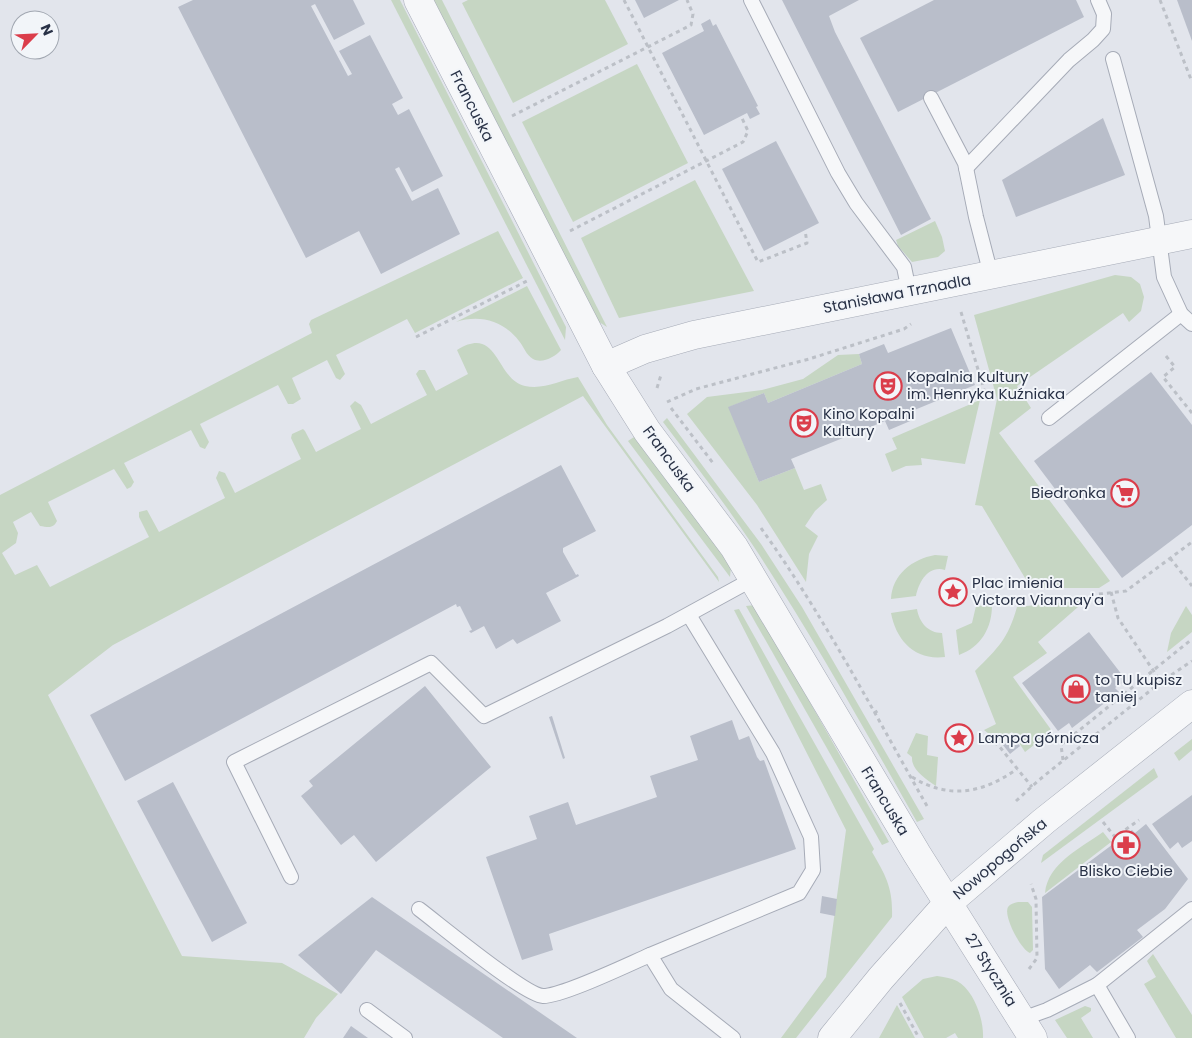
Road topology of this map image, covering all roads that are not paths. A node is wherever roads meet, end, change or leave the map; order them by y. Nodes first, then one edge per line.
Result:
1 (418, 0) edge
2 (751, 0) edge
3 (1098, 0) edge
4 (1113, 59) dead end
5 (931, 98) dead end
6 (966, 168) junction
7 (1192, 234) edge
8 (1161, 240) junction
9 (991, 275) junction
10 (909, 291) junction
11 (1181, 314) junction
12 (1192, 324) edge
13 (606, 366) junction
14 (1048, 418) dead end
15 (753, 579) junction
16 (688, 615) junction
17 (1192, 704) edge
18 (291, 877) dead end
19 (948, 903) junction
20 (419, 909) dead end
21 (1192, 909) edge
22 (650, 956) junction
23 (1097, 985) junction
24 (367, 1010) dead end
25 (1027, 1029) edge
26 (405, 1038) edge
27 (733, 1038) edge
28 (832, 1038) edge
29 (1128, 1038) edge

1 - 13 street, Francuska
2 - 10 lane
3 - 6 lane
4 - 8 lane
5 - 6 lane
6 - 9 lane
7 - 8 street, Stanisława Trznadla
8 - 9 street, Stanisława Trznadla
8 - 11 lane
9 - 10 street, Stanisława Trznadla
10 - 13 street, Stanisława Trznadla
11 - 12 lane
11 - 14 lane
13 - 15 street, Francuska
15 - 16 lane
15 - 19 street, Francuska
16 - 18 lane
16 - 22 lane
17 - 19 street, Nowopogońska
19 - 25 street, 27 Stycznia
19 - 28 street, Nowopogońska
20 - 22 lane
21 - 23 lane
22 - 27 lane
23 - 25 lane
23 - 29 lane
24 - 26 lane

